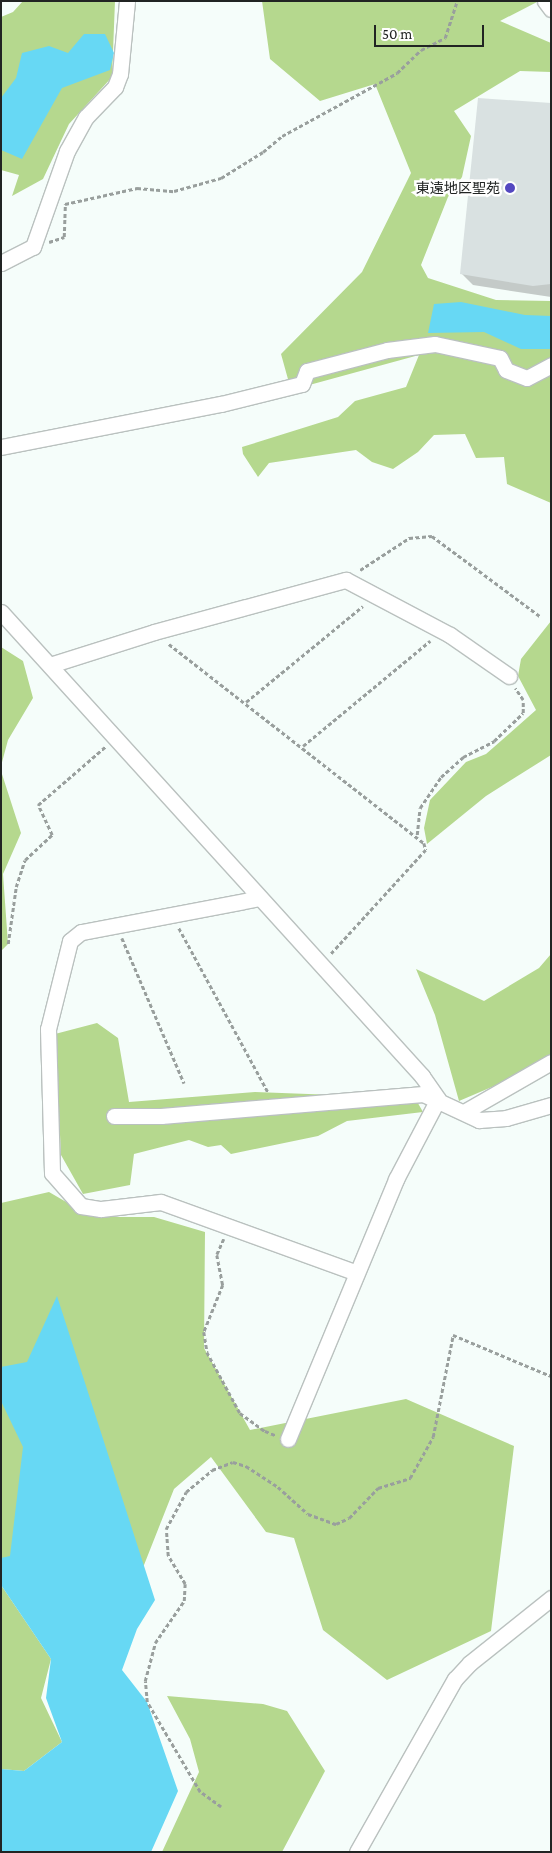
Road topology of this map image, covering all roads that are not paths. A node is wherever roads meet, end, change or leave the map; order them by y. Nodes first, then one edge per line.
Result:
1 (126, 1) edge
2 (545, 1) edge
3 (551, 9) edge
4 (1, 263) edge
5 (551, 366) edge
6 (1, 447) edge
7 (1, 612) edge
8 (50, 665) junction
9 (509, 676) road end
10 (260, 898) junction
11 (551, 1062) edge
12 (438, 1099) junction
13 (551, 1105) edge
14 (464, 1112) junction
15 (114, 1116) dead end
16 (357, 1274) junction
17 (288, 1439) road end
18 (551, 1598) edge
19 (357, 1852) edge

1 - 4 street
2 - 3 street
5 - 6 street
7 - 8 street
8 - 9 street
8 - 10 street
10 - 12 street
10 - 16 street
11 - 14 street
12 - 14 street
12 - 15 street
12 - 16 street
13 - 14 street
16 - 17 street
18 - 19 street

